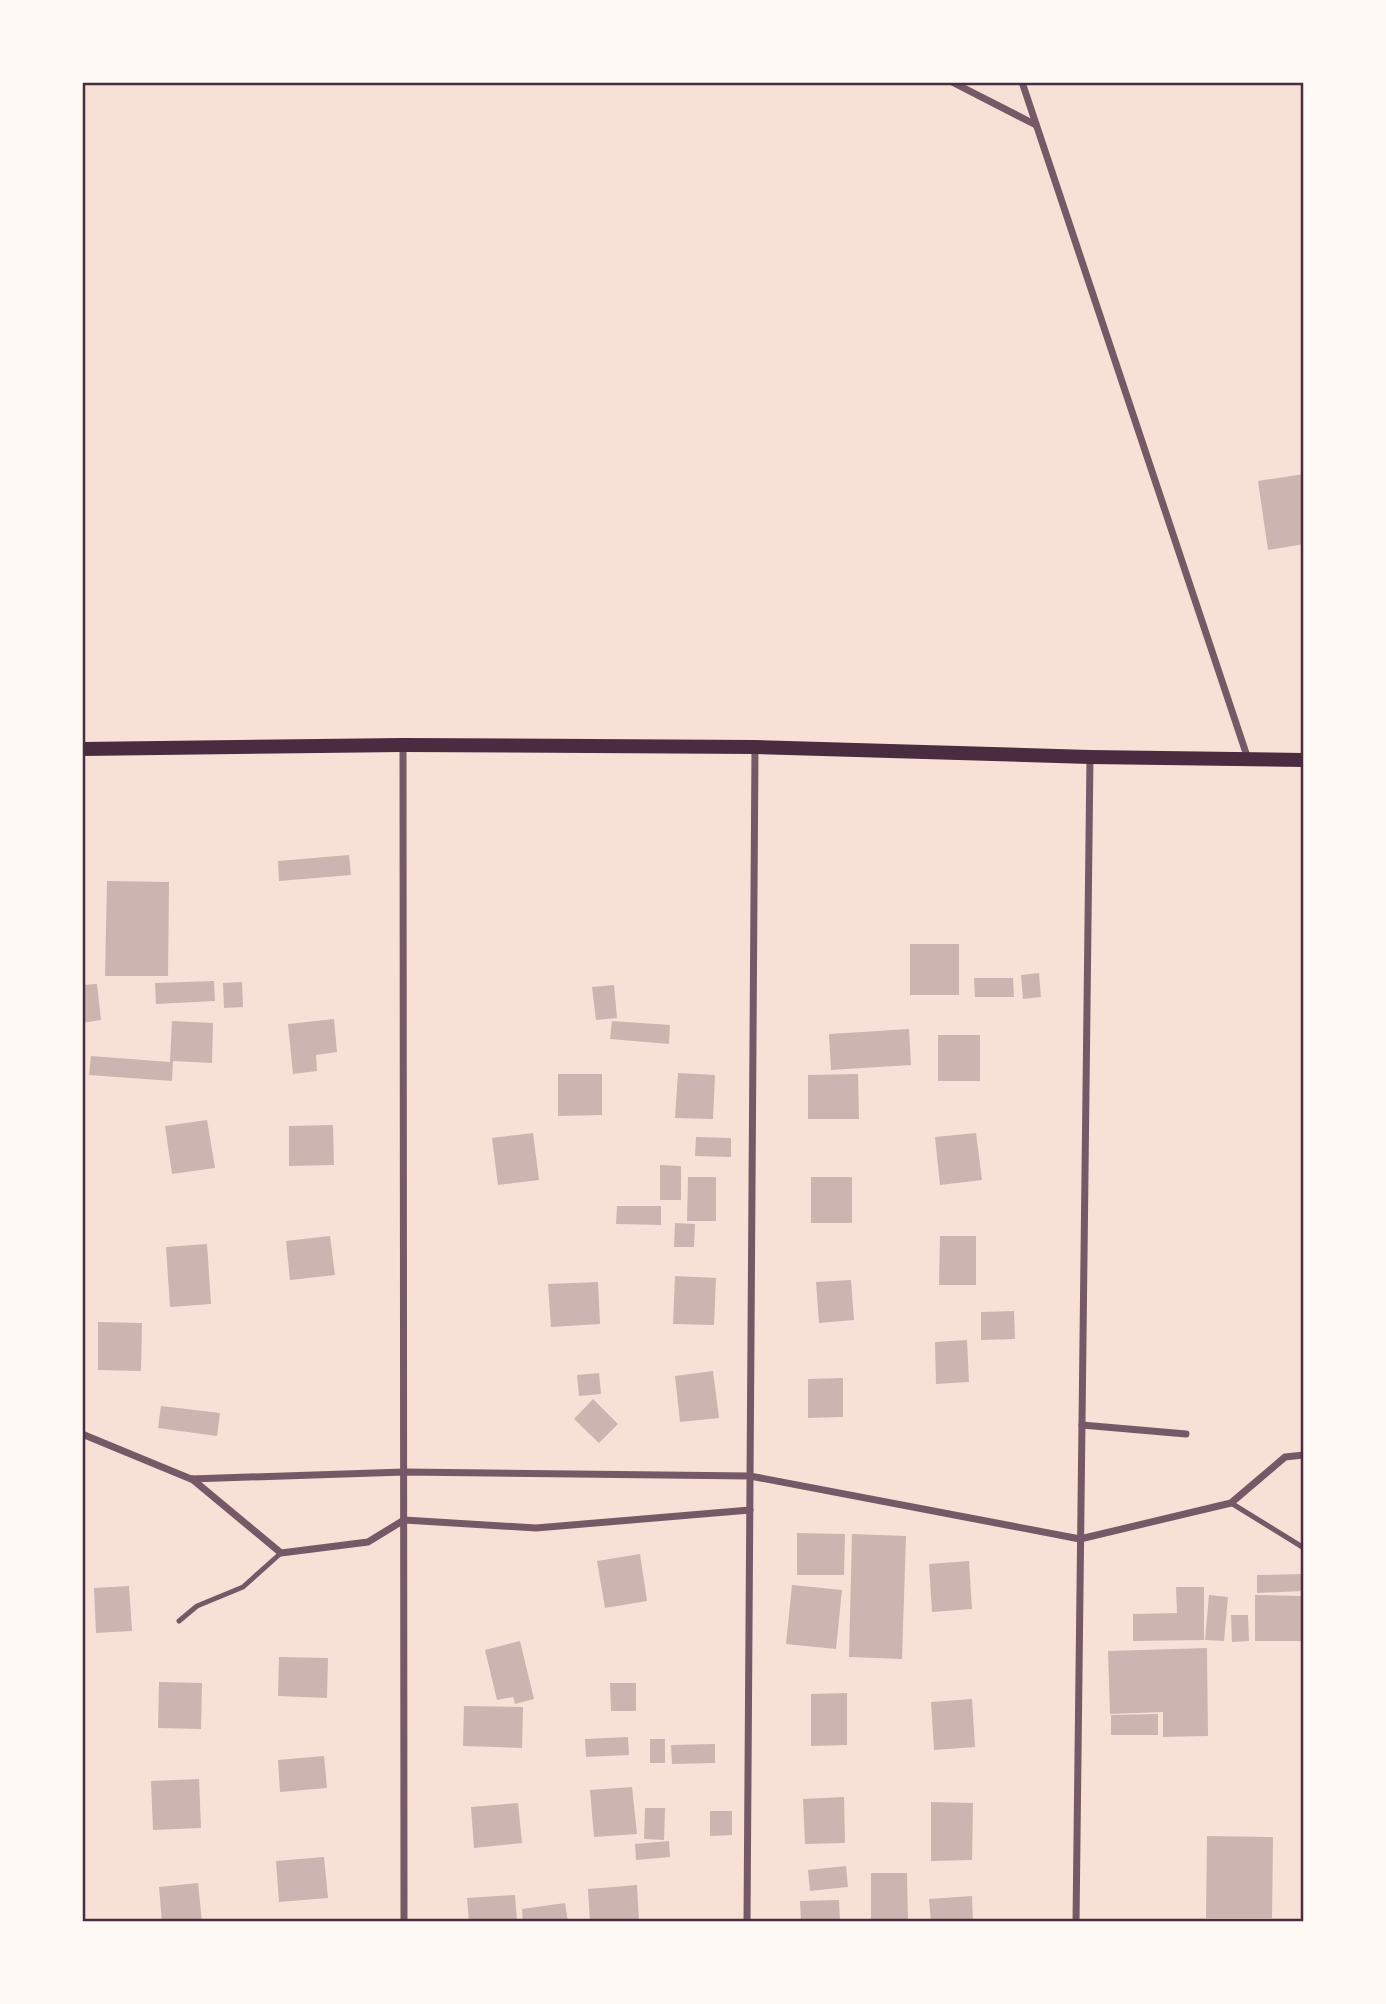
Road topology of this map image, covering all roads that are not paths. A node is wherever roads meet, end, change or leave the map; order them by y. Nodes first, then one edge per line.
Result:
1 (952, 82) edge
2 (1022, 82) edge
3 (1036, 125) junction
4 (403, 745) junction
5 (755, 747) junction
6 (82, 750) edge
7 (1090, 757) junction
8 (1248, 759) junction
9 (1304, 760) edge
10 (1082, 1424) junction
11 (82, 1434) edge
12 (1186, 1434) dead end
13 (1304, 1455) edge
14 (404, 1472) junction
15 (750, 1476) junction
16 (191, 1479) junction
17 (1231, 1503) junction
18 (750, 1510) junction
19 (404, 1520) junction
20 (1080, 1539) junction
21 (1304, 1548) edge
22 (281, 1553) junction
23 (179, 1621) dead end
24 (404, 1922) edge
25 (747, 1922) edge
26 (1076, 1922) edge

1 - 3 street
2 - 3 street
3 - 8 street
4 - 5 main road
4 - 6 main road
4 - 14 street
5 - 7 main road
5 - 15 street
7 - 8 main road
7 - 10 street
8 - 9 main road
10 - 12 street
10 - 20 street
11 - 16 street
13 - 17 street
14 - 15 street
14 - 16 street
14 - 19 street
15 - 18 street
15 - 20 street
16 - 22 street
17 - 20 street
17 - 21 lane
18 - 19 street
18 - 25 street
19 - 22 street
19 - 24 street
20 - 26 street
22 - 23 lane

